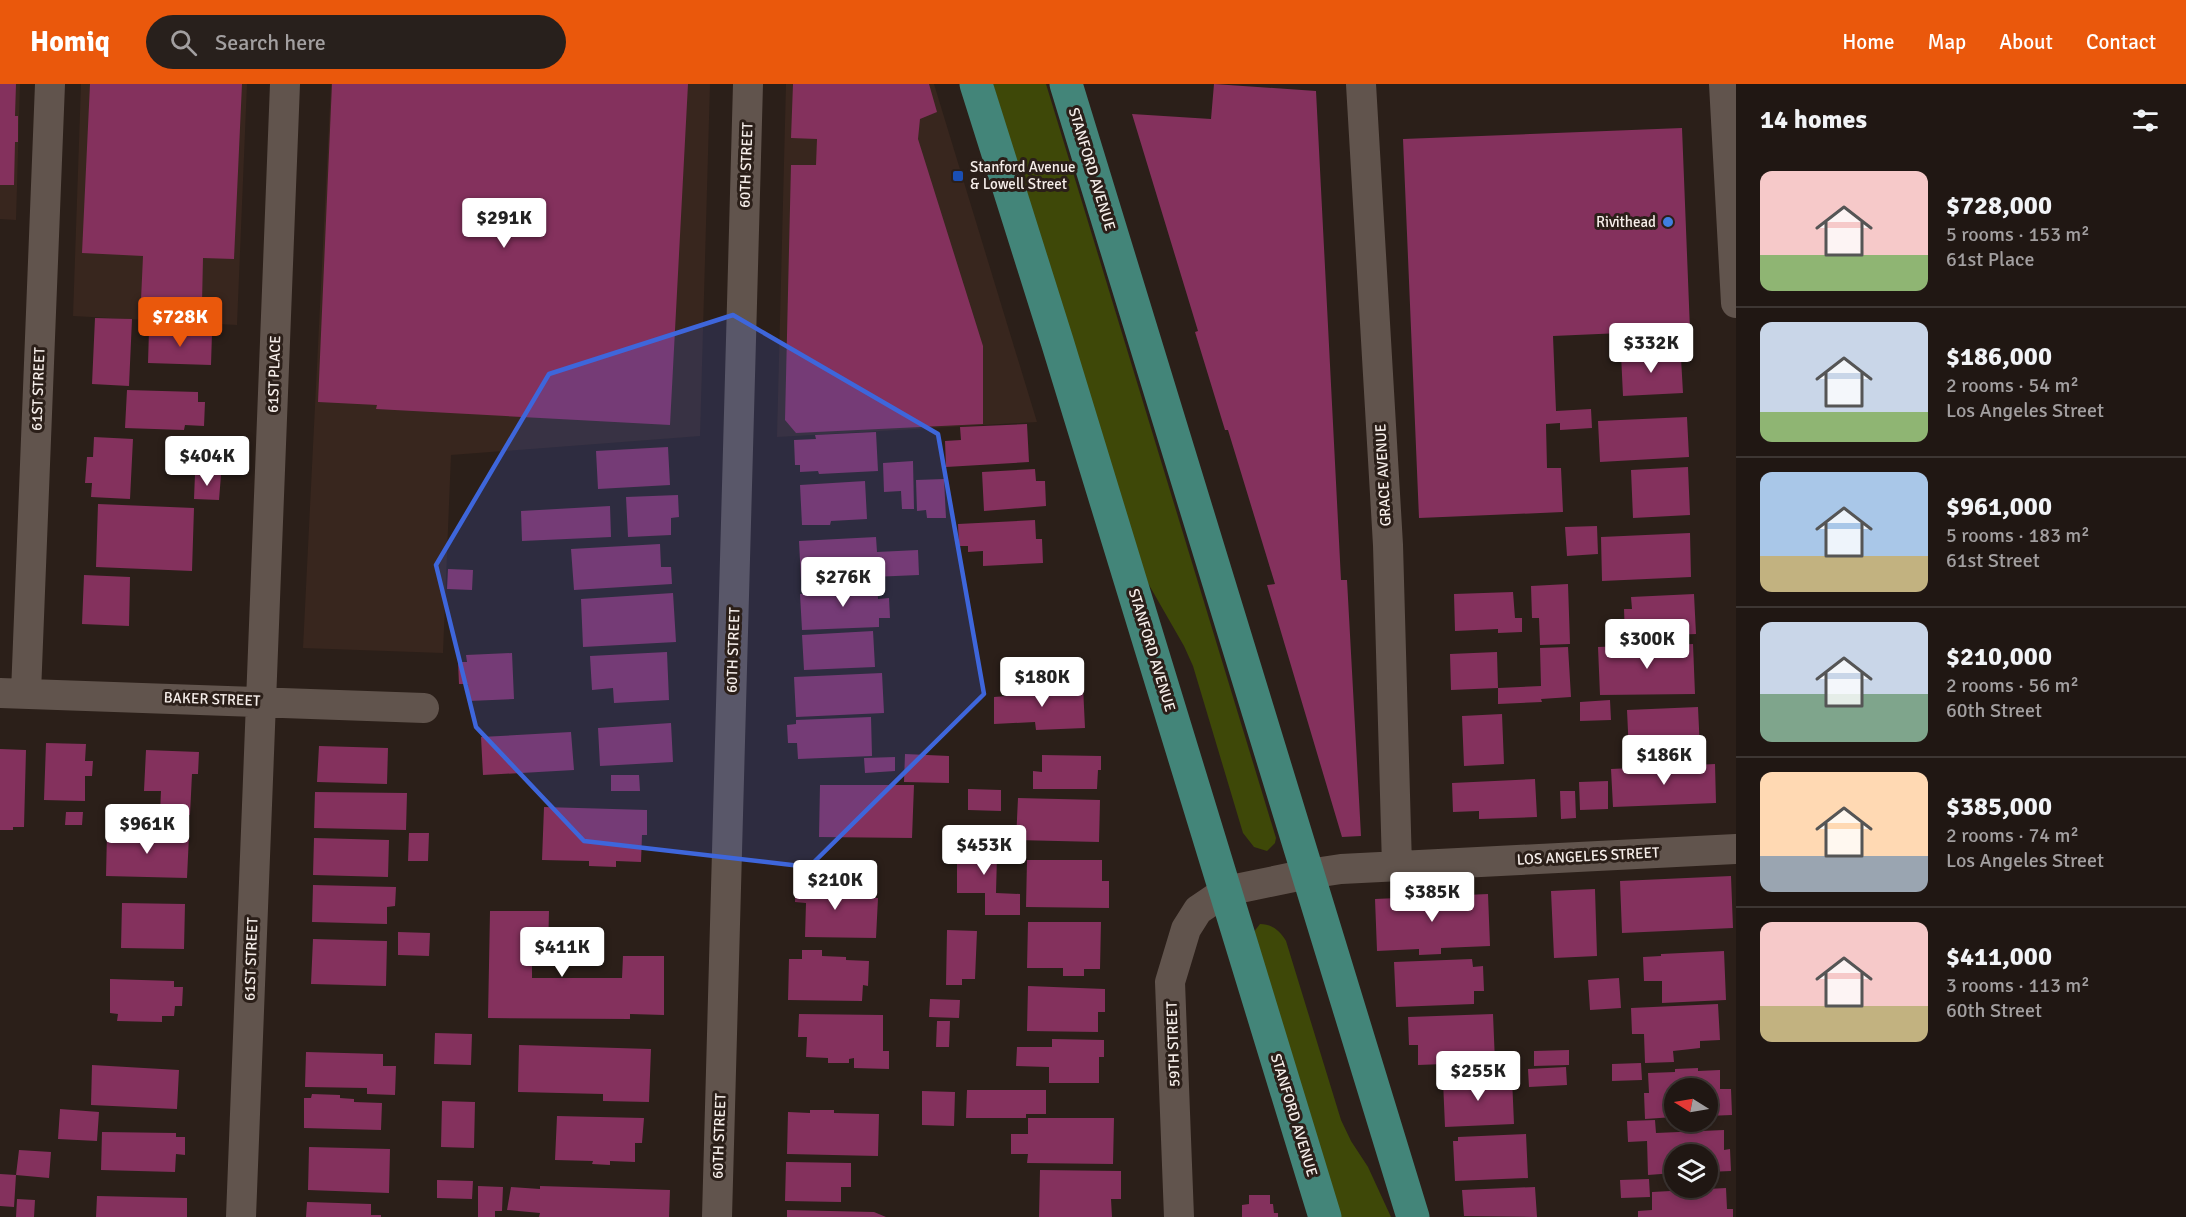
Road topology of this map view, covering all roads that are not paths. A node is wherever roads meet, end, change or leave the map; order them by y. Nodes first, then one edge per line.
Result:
1 (50, 84) edge
2 (285, 84) edge
3 (748, 84) edge
4 (976, 84) edge
5 (1066, 84) edge
6 (1361, 84) edge
7 (1724, 84) edge
8 (1736, 303) edge
9 (13, 693) edge
10 (261, 700) junction
11 (424, 708) dead end
12 (1736, 849) edge
13 (1396, 866) junction
14 (1308, 874) junction
15 (1226, 891) junction
16 (241, 1217) edge
17 (717, 1217) edge
18 (1179, 1217) edge
19 (1324, 1217) edge
20 (1413, 1217) edge

1 - 9 street, 61ST STREET
2 - 10 street, 61ST PLACE
3 - 17 street, 60TH STREET
4 - 15 main road, STANFORD AVENUE
5 - 14 main road, STANFORD AVENUE
6 - 13 street, GRACE AVENUE
7 - 8 street
9 - 10 street, BAKER STREET
10 - 11 street, BAKER STREET
10 - 16 street, 61ST STREET
12 - 13 street, LOS ANGELES STREET
13 - 14 street, LOS ANGELES STREET
14 - 15 street, LOS ANGELES STREET
14 - 20 main road, STANFORD AVENUE
15 - 18 street, 59TH STREET
15 - 19 main road, STANFORD AVENUE

